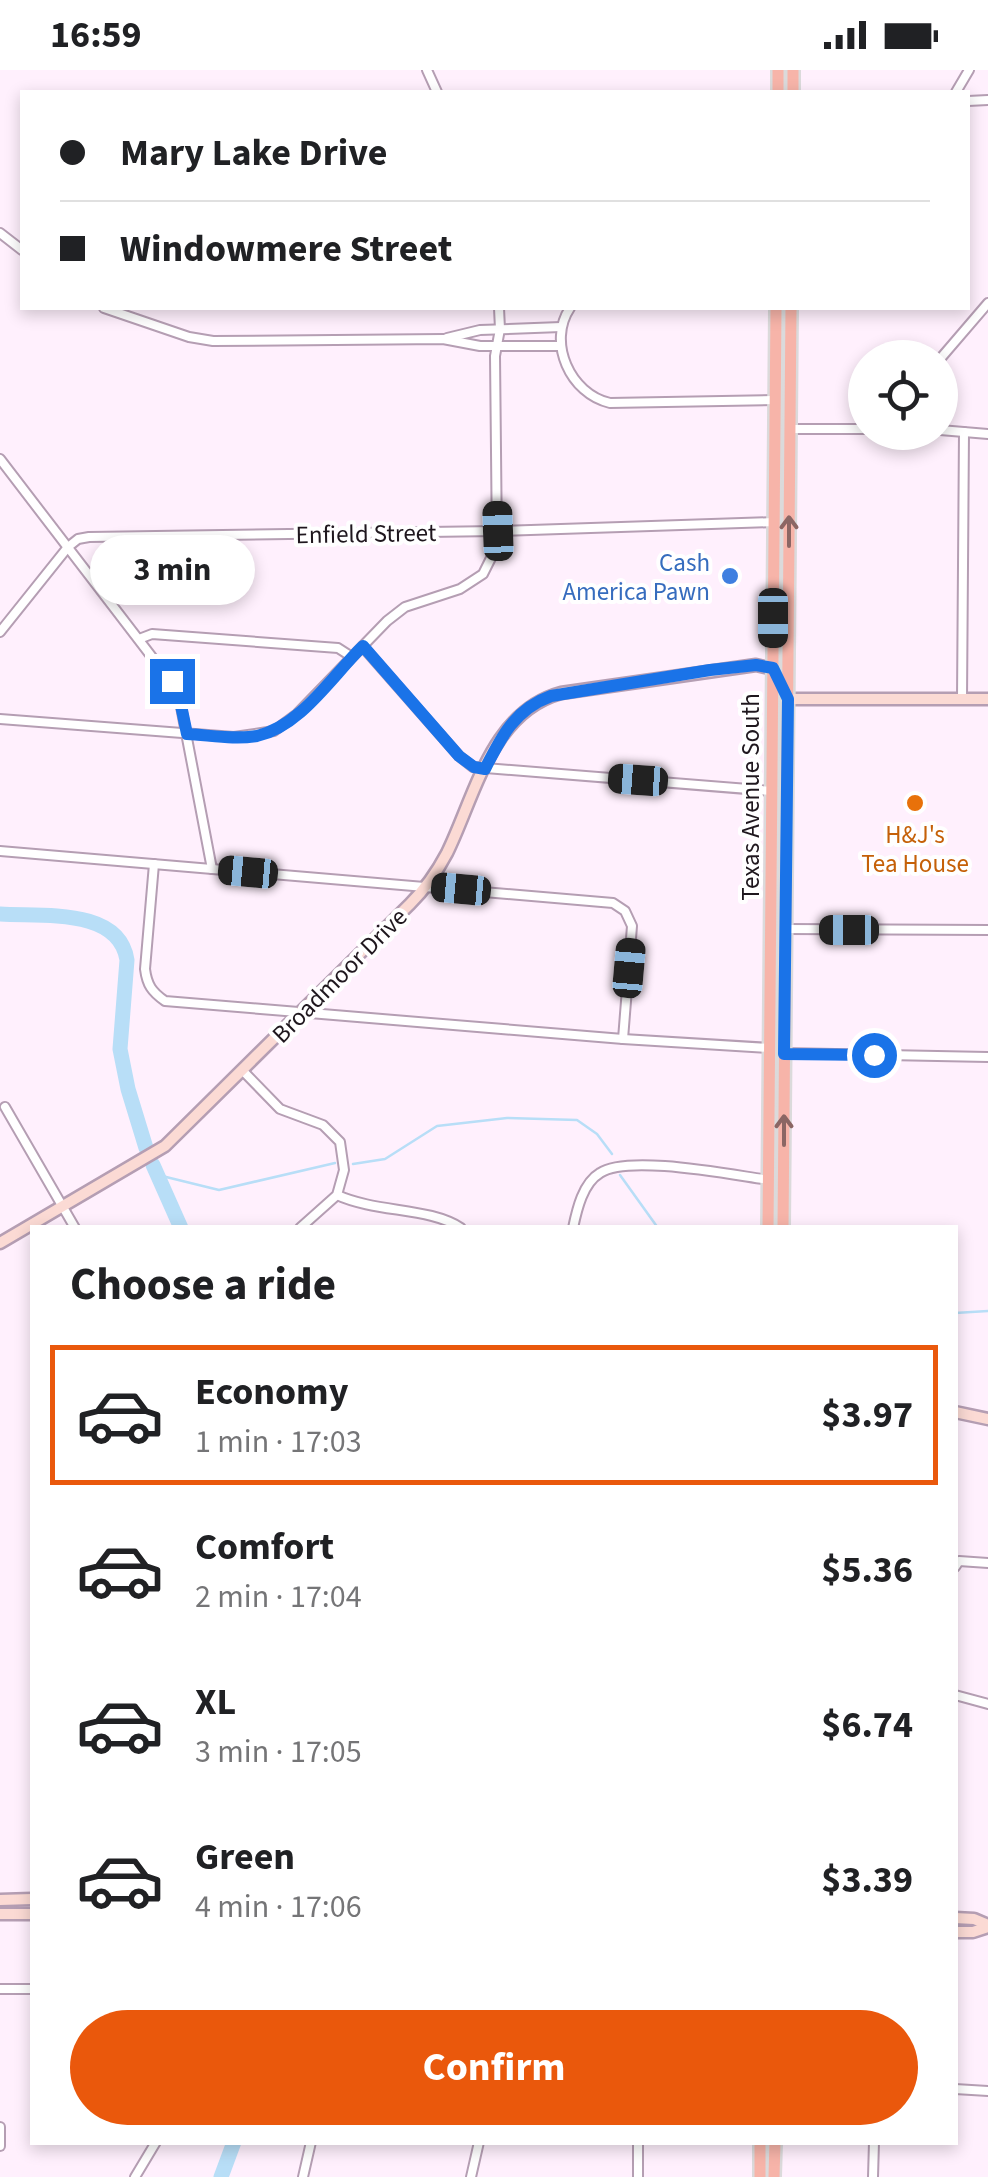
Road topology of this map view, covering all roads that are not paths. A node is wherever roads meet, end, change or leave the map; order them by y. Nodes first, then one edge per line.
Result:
1 (0, 233) edge
2 (20, 248) edge
3 (988, 304) edge
4 (110, 310) edge
5 (499, 310) edge
6 (569, 310) edge
7 (783, 310) edge
8 (783, 310) edge
9 (500, 329) junction
10 (560, 337) junction
11 (443, 339) junction
12 (957, 340) edge
13 (495, 346) junction
14 (541, 346) junction
15 (566, 364) junction
16 (776, 400) junction
17 (848, 429) edge
18 (790, 430) junction
19 (958, 432) edge
20 (964, 432) junction
21 (988, 434) edge
22 (0, 459) edge
23 (774, 522) junction
24 (498, 531) junction
25 (68, 547) junction
26 (0, 632) edge
27 (140, 640) junction
28 (363, 646) junction
29 (352, 657) junction
30 (773, 668) junction
31 (788, 699) junction
32 (962, 699) junction
33 (988, 699) edge
34 (0, 719) edge
35 (187, 734) junction
36 (485, 769) junction
37 (772, 791) junction
38 (0, 851) edge
39 (154, 864) junction
40 (212, 869) junction
41 (426, 886) junction
42 (785, 929) junction
43 (988, 930) edge
44 (772, 949) junction
45 (300, 1013) junction
46 (623, 1040) junction
47 (770, 1048) junction
48 (784, 1054) junction
49 (988, 1057) edge
50 (243, 1070) junction
51 (5, 1107) dead end
52 (768, 1180) junction
53 (338, 1195) junction
54 (63, 1206) junction
55 (32, 1225) edge
56 (73, 1225) edge
57 (303, 1225) edge
58 (453, 1225) edge
59 (574, 1225) edge
60 (768, 1225) edge
61 (783, 1225) edge
62 (30, 1226) edge
63 (0, 1244) edge
64 (958, 1413) edge
65 (988, 1420) edge
66 (958, 1563) edge
67 (988, 1563) edge
68 (958, 1696) edge
69 (988, 1704) edge
70 (30, 1899) edge
71 (0, 1900) edge
72 (0, 1914) edge
73 (30, 1914) edge
74 (958, 1918) edge
75 (988, 1926) edge
76 (958, 1932) edge
77 (0, 1989) edge
78 (30, 1989) edge
79 (958, 2089) edge
80 (988, 2091) edge
81 (0, 2127) edge
82 (154, 2145) edge
83 (310, 2145) edge
84 (478, 2145) edge
85 (638, 2145) edge
86 (760, 2145) edge
87 (775, 2145) edge
88 (874, 2145) edge
89 (0, 2146) edge
90 (135, 2177) edge
91 (303, 2177) edge
92 (472, 2177) edge
93 (638, 2177) edge
94 (760, 2177) edge
95 (774, 2177) edge
96 (873, 2177) edge

1 - 2 street
3 - 12 street
4 - 11 street
5 - 9 street
6 - 10 street
7 - 18 main road, Texas Avenue South
8 - 16 main road, Texas Avenue South
9 - 10 street
9 - 11 street
9 - 13 street
10 - 14 street
10 - 15 street
11 - 13 street
13 - 14 street
13 - 24 street
14 - 15 street
15 - 16 street
16 - 23 main road, Texas Avenue South
17 - 18 street
31 -> 18 main road, Texas Avenue South
19 - 20 street
20 - 21 street
20 - 32 street
22 - 25 street
23 - 24 street, Enfield Street
23 - 30 main road, Texas Avenue South
24 - 25 street, Enfield Street
24 - 28 street
25 - 26 street
25 - 27 street
27 - 29 street
27 - 35 street
28 - 29 street
28 - 36 street
29 - 35 street
30 - 31 street
30 - 36 street, Broadmoor Drive
30 - 37 main road, Texas Avenue South
31 - 32 street
31 - 42 main road, Texas Avenue South
32 - 33 street
34 - 35 street
35 - 40 street
36 - 37 street
36 - 41 street, Broadmoor Drive
37 - 44 main road, Texas Avenue South
38 - 39 street
39 - 40 street
39 - 45 street
40 - 41 street
41 - 45 street, Broadmoor Drive
41 - 46 street
42 - 43 street
42 - 48 main road, Texas Avenue South
44 - 47 main road, Texas Avenue South
44 - 48 main road
45 - 46 street
45 - 50 street, Broadmoor Drive
46 - 47 street
47 - 52 main road, Texas Avenue South
48 - 49 street
61 -> 48 main road, Texas Avenue South
50 - 53 street
50 - 54 street, Broadmoor Drive
51 - 54 street
52 - 59 street
52 - 60 main road, Texas Avenue South
53 - 57 street
53 - 58 street
54 - 55 street, Broadmoor Drive
54 - 56 street
62 - 63 street, Broadmoor Drive
64 - 65 street
66 - 67 street
68 - 69 street
70 - 71 street
72 - 73 street
74 - 75 street
75 - 76 street
77 - 78 street
79 - 80 street
81 - 89 street
82 - 90 street
83 - 91 street
84 - 92 street
85 - 93 street
86 - 94 main road
87 - 95 main road
88 - 96 street

